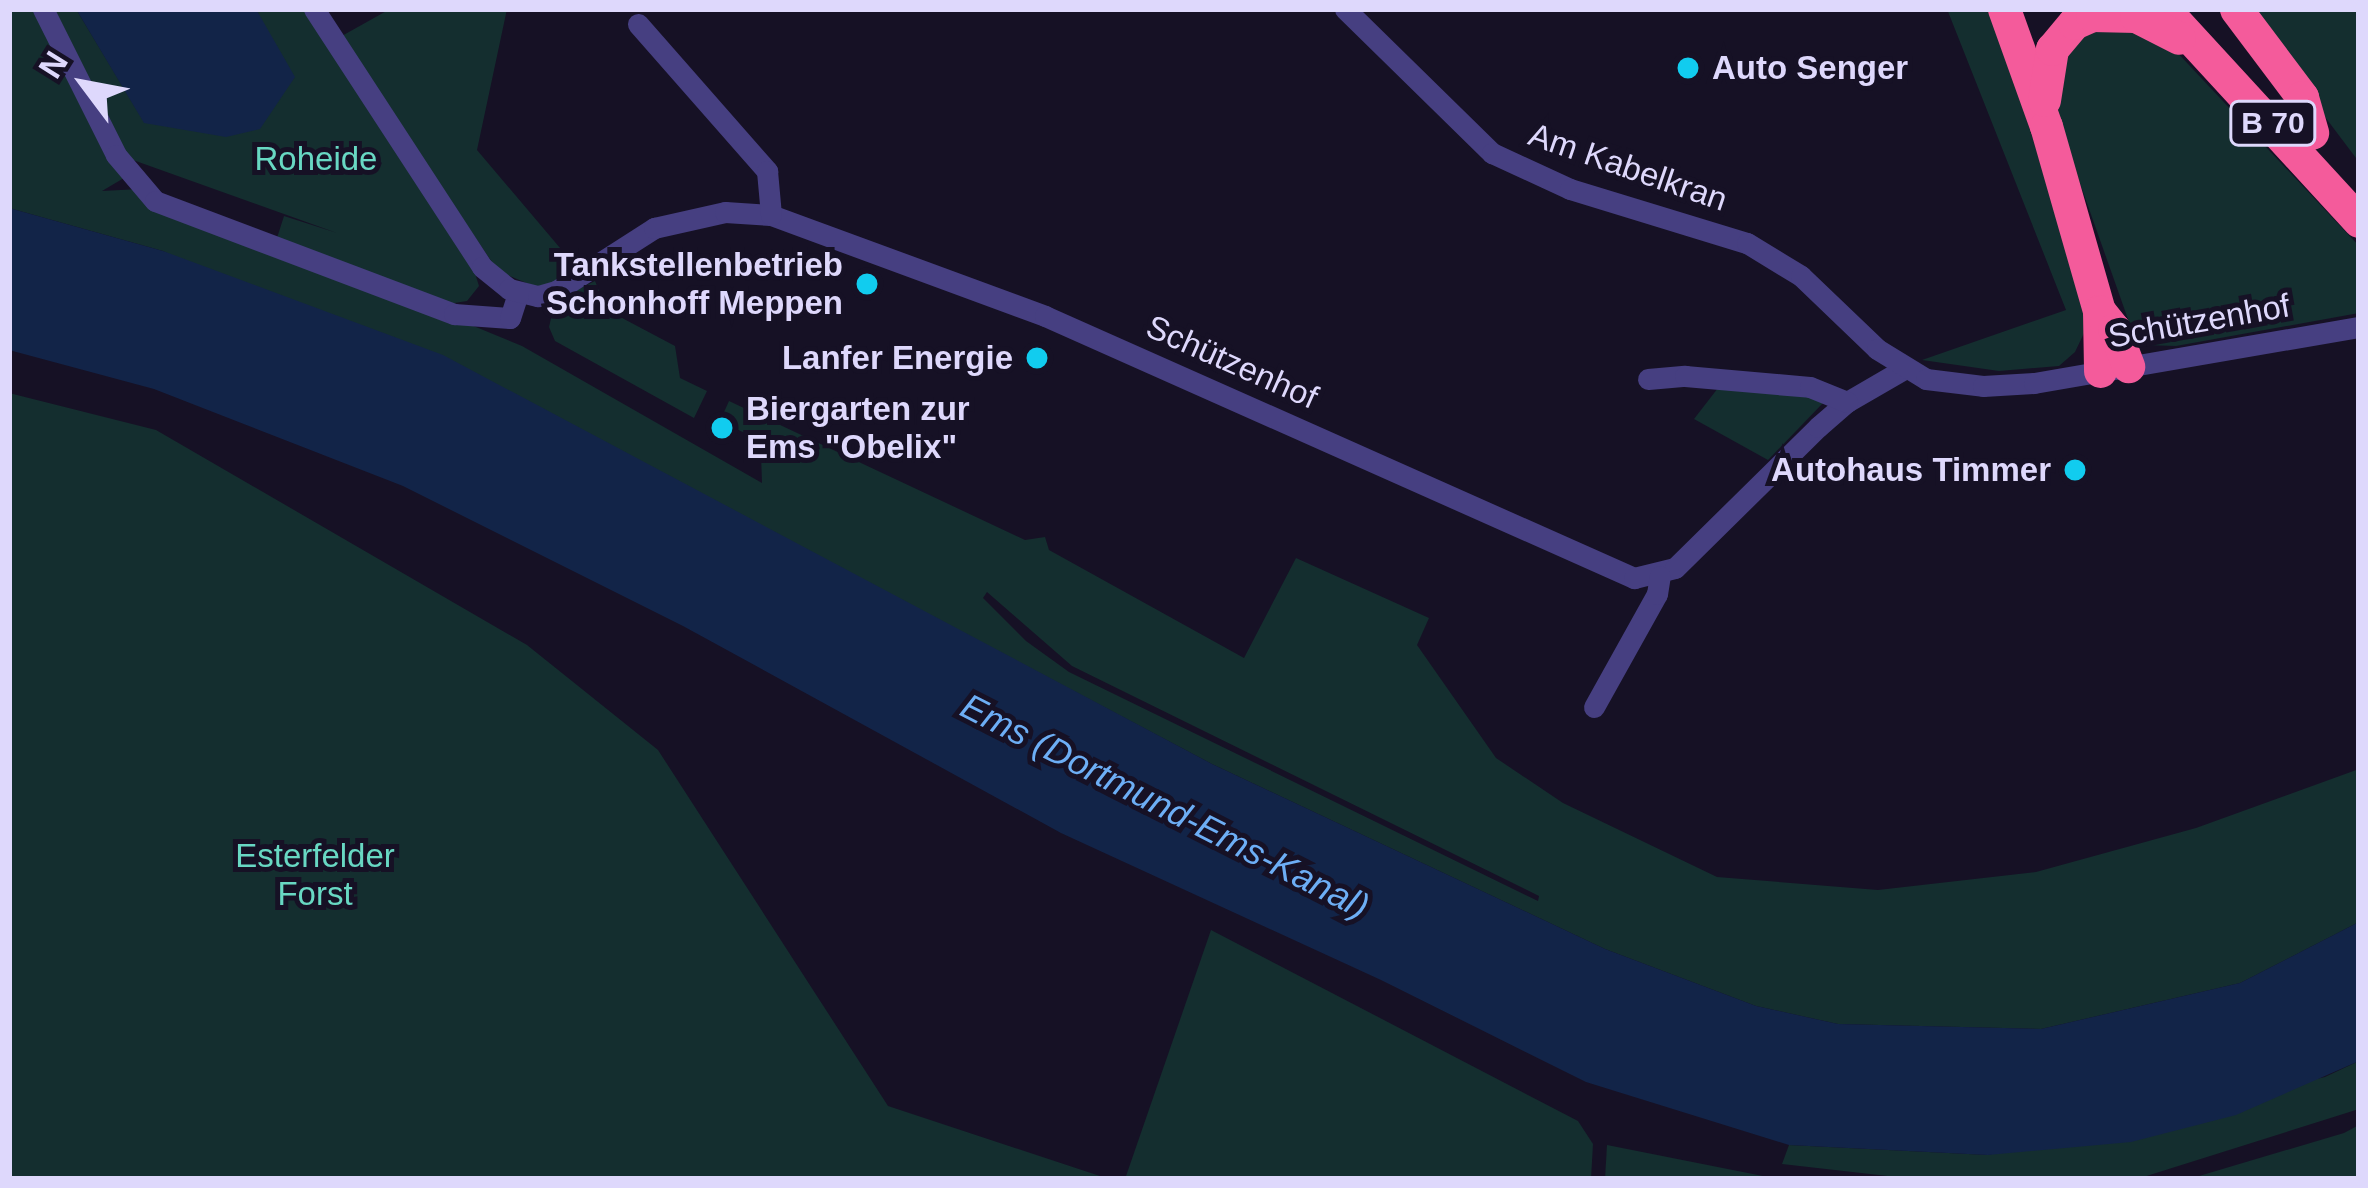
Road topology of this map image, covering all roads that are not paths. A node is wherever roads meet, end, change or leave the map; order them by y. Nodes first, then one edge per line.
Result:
1 (43, 9) edge
2 (314, 9) edge
3 (1345, 9) edge
4 (2004, 9) edge
5 (2164, 9) edge
6 (2190, 9) edge
7 (2236, 9) edge
8 (638, 24) dead end
9 (2206, 52) junction
10 (2046, 126) junction
11 (2312, 133) junction
12 (2359, 186) edge
13 (771, 215) junction
14 (2359, 221) edge
15 (518, 293) junction
16 (2359, 327) edge
17 (1904, 369) junction
18 (2114, 369) junction
19 (1648, 379) dead end
20 (1847, 401) junction
21 (1660, 576) junction
22 (1594, 706) dead end

1 - 15 street
2 - 15 street
3 - 17 street, Am Kabelkran
4 - 10 highway
5 - 9 highway, B 70
6 - 11 highway, B 70
7 - 11 highway
8 - 13 street
9 - 10 highway
9 - 14 highway, B 70
10 - 18 highway
11 - 12 highway, B 70
13 - 15 street, Schützenhof
13 - 21 street, Schützenhof
16 - 18 street, Schützenhof
17 - 18 street, Schützenhof
17 - 20 street
19 - 20 street
20 - 21 street
21 - 22 street

